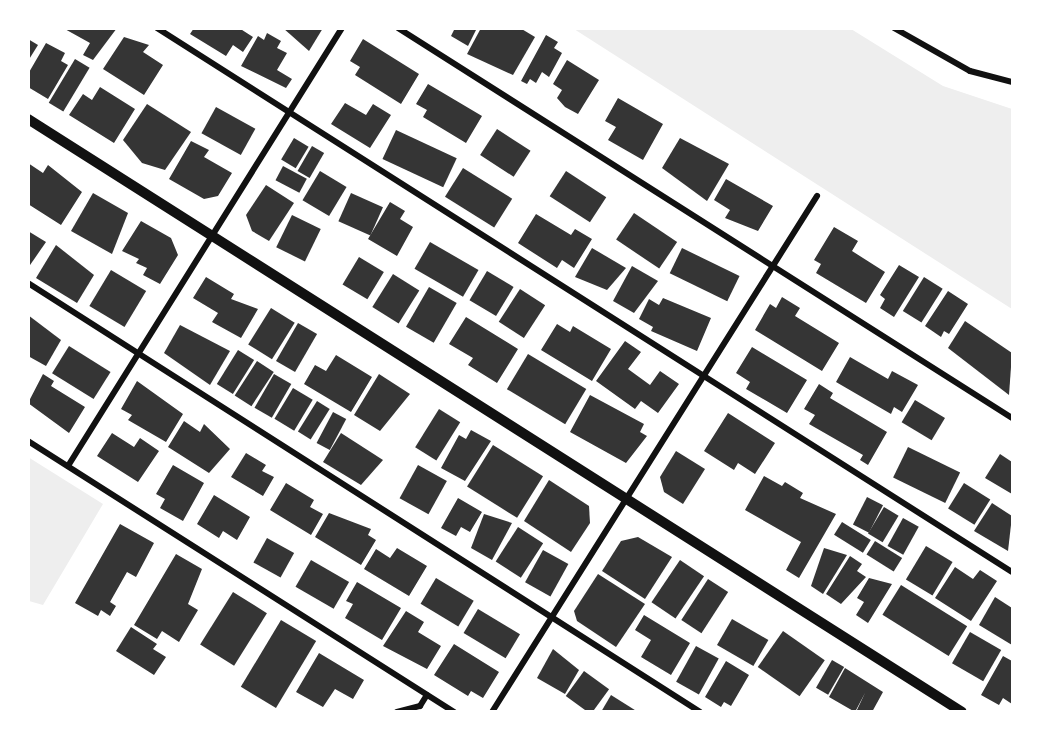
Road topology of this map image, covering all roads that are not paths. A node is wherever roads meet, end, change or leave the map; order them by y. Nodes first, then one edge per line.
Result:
1 (157, 28) edge
2 (342, 28) edge
3 (398, 28) edge
4 (894, 28) edge
5 (1012, 82) edge
6 (288, 114) junction
7 (28, 119) edge
8 (817, 196) dead end
9 (212, 236) junction
10 (772, 267) junction
11 (28, 283) edge
12 (137, 351) junction
13 (703, 377) junction
14 (1012, 418) edge
15 (28, 441) edge
16 (68, 466) junction
17 (627, 498) junction
18 (1012, 572) edge
19 (551, 615) junction
20 (427, 695) junction
21 (397, 711) edge
22 (454, 711) edge
23 (492, 711) edge
24 (700, 711) edge
25 (962, 711) edge

1 - 6 street
2 - 6 street
3 - 10 street
4 - 5 street
6 - 9 street
6 - 13 street
7 - 9 street
8 - 10 street
9 - 12 street
9 - 17 street
10 - 13 street
10 - 14 street
11 - 12 street
12 - 16 street
12 - 19 street
13 - 17 street
13 - 18 street
15 - 16 street
16 - 20 street
17 - 19 street
17 - 25 street
19 - 23 street
19 - 24 street
20 - 21 street
20 - 22 street

